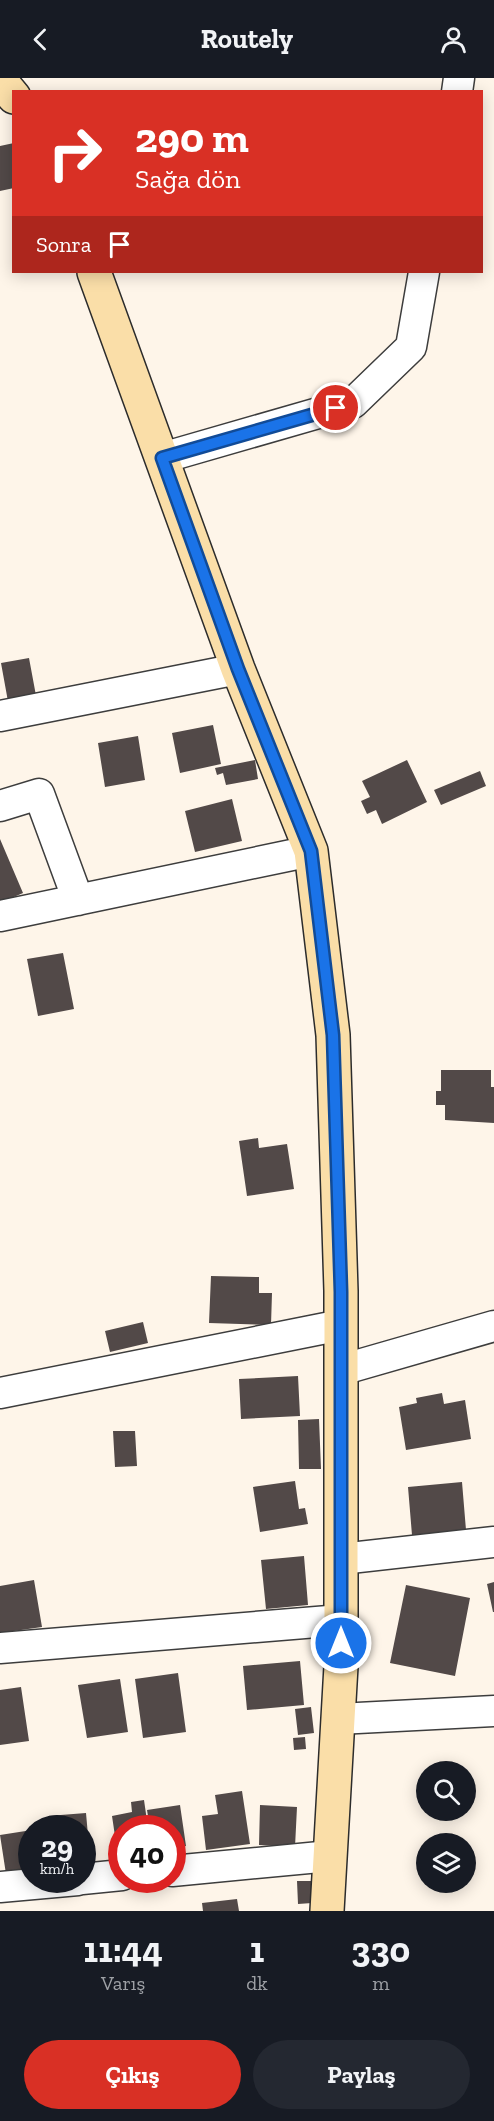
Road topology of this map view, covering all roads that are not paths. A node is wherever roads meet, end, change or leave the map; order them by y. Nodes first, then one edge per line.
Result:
1 (0, 80) edge
2 (12, 95) edge
3 (94, 273) edge
4 (424, 273) edge
5 (162, 458) junction
6 (238, 669) junction
7 (0, 716) edge
8 (0, 806) edge
9 (311, 851) junction
10 (78, 900) junction
11 (0, 916) edge
12 (341, 1325) junction
13 (494, 1326) edge
14 (341, 1370) junction
15 (0, 1393) edge
16 (494, 1542) edge
17 (341, 1559) junction
18 (341, 1620) junction
19 (0, 1648) edge
20 (494, 1711) edge
21 (338, 1719) junction
22 (330, 1856) junction
23 (186, 1870) edge
24 (18, 1885) edge
25 (0, 1887) edge
26 (327, 1911) edge

1 - 2 street
3 - 5 street
4 - 5 street
5 - 6 street
6 - 7 street
6 - 9 street
8 - 10 street
9 - 10 street
9 - 12 street
10 - 11 street
12 - 14 street
12 - 15 street
13 - 14 street
14 - 17 street
16 - 17 street
17 - 18 street
18 - 19 street
18 - 21 street
20 - 21 street
21 - 22 street
22 - 23 street
22 - 26 street
24 - 25 street

